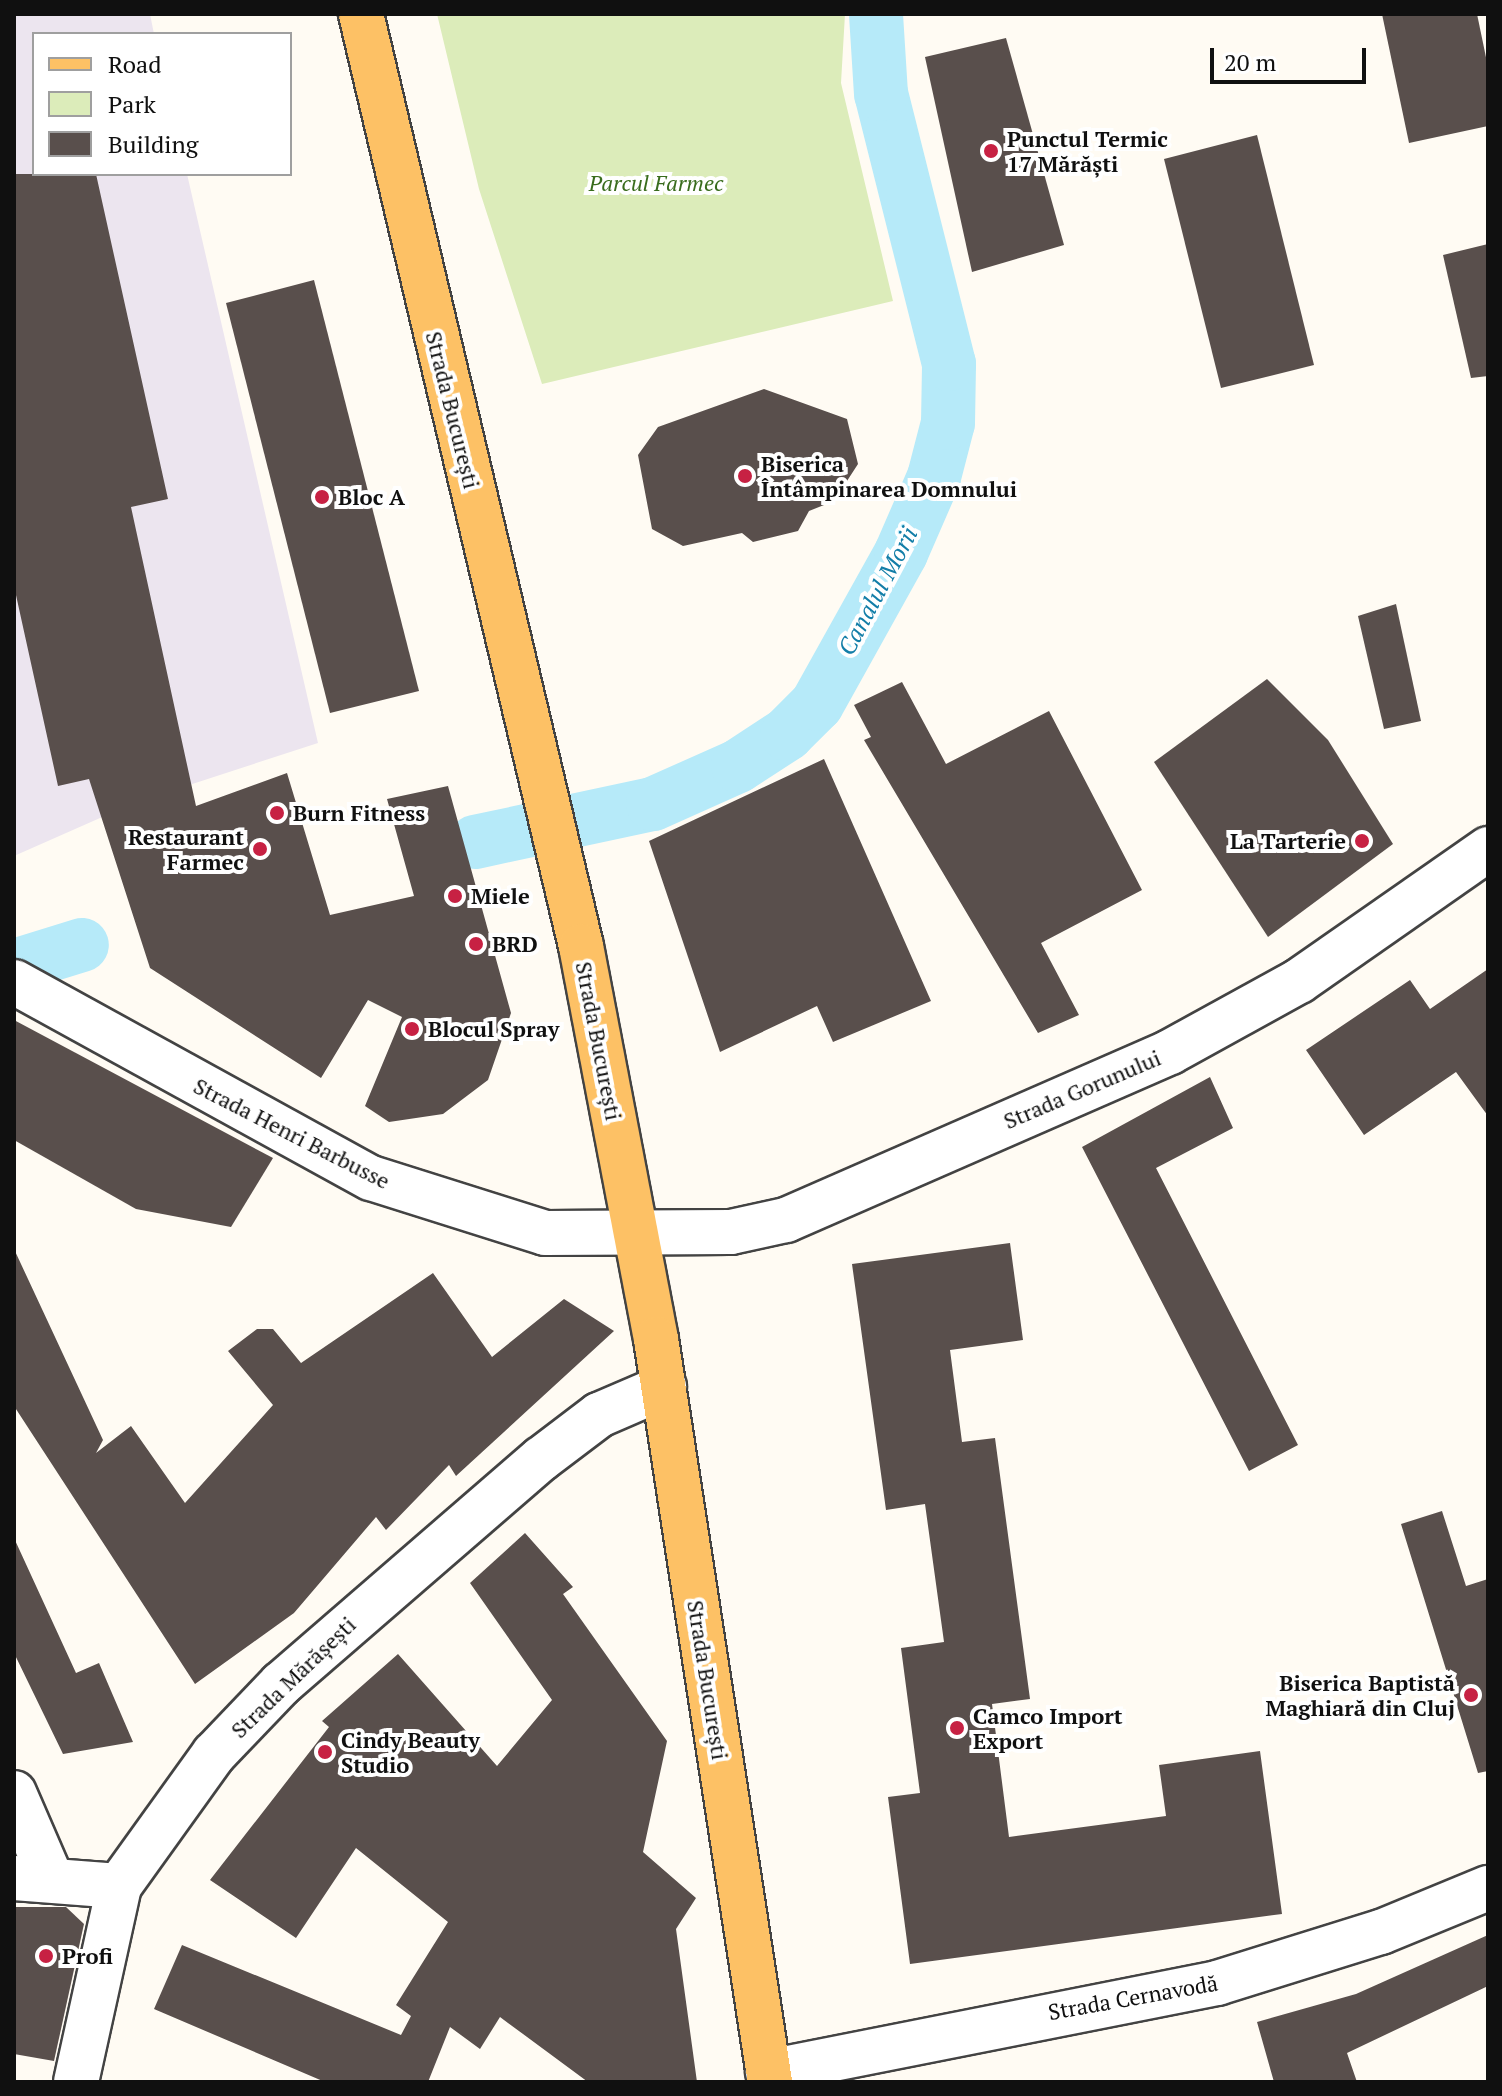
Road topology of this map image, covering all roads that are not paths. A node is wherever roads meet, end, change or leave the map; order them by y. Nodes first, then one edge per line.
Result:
1 (361, 14) edge
2 (1488, 849) edge
3 (31, 992) edge
4 (637, 1237) junction
5 (664, 1387) junction
6 (14, 1793) edge
7 (32, 1877) edge
8 (119, 1886) junction
9 (1488, 1888) edge
10 (769, 2077) edge
11 (76, 2082) edge

1 - 4 main road, Strada București
2 - 4 street, Strada Gorunului
3 - 4 street, Strada Henri Barbusse
4 - 5 main road, Strada București
5 - 8 street, Strada Mărășești
5 - 10 main road, Strada București
6 - 7 street
7 - 8 street
8 - 11 street, Strada Mărășești
9 - 10 street, Strada Cernavodă

